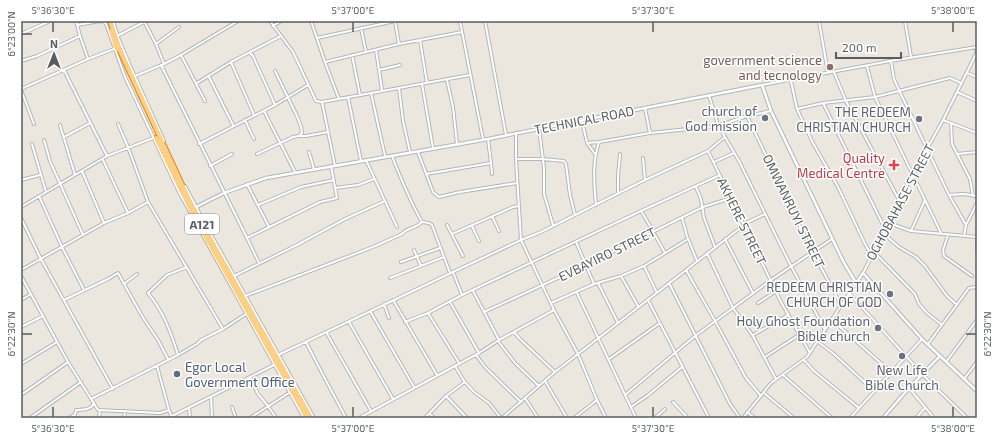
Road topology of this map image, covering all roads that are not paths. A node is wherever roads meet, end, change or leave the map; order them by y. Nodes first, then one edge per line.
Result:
1 (50, 21) edge
2 (76, 21) edge
3 (108, 21) edge
4 (144, 21) edge
5 (238, 21) edge
6 (270, 21) edge
7 (281, 21) edge
8 (311, 21) edge
9 (395, 21) edge
10 (460, 21) edge
11 (485, 21) edge
12 (819, 21) edge
13 (905, 21) edge
14 (77, 25) junction
15 (273, 26) junction
16 (179, 28) dead end
17 (361, 28) junction
18 (462, 32) junction
19 (21, 34) edge
20 (80, 36) junction
21 (117, 36) junction
22 (281, 36) junction
23 (317, 38) junction
24 (420, 40) junction
25 (156, 44) junction
26 (399, 44) junction
27 (976, 47) edge
28 (114, 49) junction
29 (376, 49) junction
30 (366, 52) junction
31 (977, 52) edge
32 (250, 53) junction
33 (181, 55) junction
34 (352, 55) junction
35 (911, 58) junction
36 (88, 59) junction
37 (21, 60) edge
38 (890, 61) junction
39 (231, 62) junction
40 (325, 62) junction
41 (164, 64) junction
42 (161, 65) junction
43 (400, 65) dead end
44 (867, 66) junction
45 (64, 70) junction
46 (379, 70) junction
47 (275, 71) dead end
48 (834, 72) junction
49 (828, 73) junction
50 (967, 73) junction
51 (470, 75) junction
52 (135, 76) junction
53 (209, 77) junction
54 (977, 77) edge
55 (447, 80) junction
56 (791, 81) junction
57 (196, 83) junction
58 (427, 83) junction
59 (961, 83) junction
60 (422, 84) junction
61 (308, 85) junction
62 (762, 85) junction
63 (399, 88) junction
64 (21, 89) edge
65 (382, 90) junction
66 (899, 90) junction
67 (371, 92) junction
68 (957, 92) junction
69 (360, 95) junction
70 (709, 95) junction
71 (287, 97) junction
72 (348, 97) junction
73 (875, 97) junction
74 (339, 98) junction
75 (846, 100) junction
76 (977, 101) edge
77 (205, 102) dead end
78 (322, 102) junction
79 (823, 103) junction
80 (275, 105) junction
81 (645, 108) junction
82 (798, 109) junction
83 (264, 111) junction
84 (771, 111) junction
85 (254, 115) junction
86 (747, 116) junction
87 (245, 120) junction
88 (943, 120) junction
89 (582, 121) junction
90 (90, 123) junction
91 (951, 123) junction
92 (34, 124) dead end
93 (118, 124) dead end
94 (60, 125) dead end
95 (718, 125) junction
96 (233, 126) junction
97 (540, 129) junction
98 (328, 132) junction
99 (516, 133) junction
100 (650, 134) junction
101 (977, 134) edge
102 (506, 135) junction
103 (299, 136) junction
104 (64, 137) junction
105 (724, 137) junction
106 (153, 138) junction
107 (254, 139) dead end
108 (483, 139) junction
109 (488, 139) junction
110 (44, 140) dead end
111 (599, 142) junction
112 (280, 143) junction
113 (32, 144) dead end
114 (199, 144) junction
115 (457, 144) junction
116 (587, 144) junction
117 (128, 147) junction
118 (166, 148) junction
119 (433, 148) junction
120 (928, 149) junction
121 (417, 151) junction
122 (708, 151) junction
123 (309, 152) dead end
124 (410, 152) junction
125 (977, 152) edge
126 (734, 153) junction
127 (232, 154) dead end
128 (257, 154) dead end
129 (595, 154) junction
130 (620, 154) dead end
131 (957, 154) junction
132 (392, 155) junction
133 (107, 156) junction
134 (385, 156) junction
135 (644, 158) dead end
136 (516, 159) junction
137 (542, 159) junction
138 (103, 160) junction
139 (366, 160) junction
140 (361, 161) junction
141 (714, 162) junction
142 (490, 163) junction
143 (210, 166) junction
144 (331, 166) junction
145 (335, 166) junction
146 (314, 169) junction
147 (82, 171) junction
148 (296, 172) junction
149 (426, 174) junction
150 (492, 174) dead end
151 (913, 174) junction
152 (40, 175) junction
153 (75, 175) junction
154 (720, 175) junction
155 (374, 179) junction
156 (21, 180) edge
157 (334, 180) junction
158 (645, 180) junction
159 (517, 183) junction
160 (247, 184) junction
161 (60, 185) junction
162 (696, 187) junction
163 (335, 188) junction
164 (46, 192) junction
165 (224, 193) junction
166 (618, 193) junction
167 (949, 195) junction
168 (39, 196) junction
169 (973, 196) junction
170 (977, 196) edge
171 (731, 198) junction
172 (899, 200) junction
173 (925, 200) junction
174 (385, 201) junction
175 (148, 202) junction
176 (977, 203) edge
177 (258, 205) junction
178 (596, 205) junction
179 (519, 206) junction
180 (703, 206) junction
181 (21, 207) edge
182 (196, 207) junction
183 (641, 211) junction
184 (128, 213) junction
185 (765, 214) junction
186 (575, 215) junction
187 (492, 216) junction
188 (21, 218) edge
189 (682, 218) junction
190 (422, 222) junction
191 (104, 223) junction
192 (889, 223) junction
193 (744, 224) junction
194 (447, 225) dead end
195 (472, 225) junction
196 (966, 225) junction
197 (553, 226) junction
198 (269, 227) junction
199 (397, 227) dead end
200 (885, 229) junction
201 (499, 231) dead end
202 (912, 231) junction
203 (654, 232) junction
204 (941, 233) junction
205 (452, 234) junction
206 (883, 234) junction
207 (83, 235) junction
208 (948, 235) junction
209 (964, 236) junction
210 (977, 237) edge
211 (247, 238) junction
212 (833, 238) junction
213 (688, 239) junction
214 (725, 239) junction
215 (521, 240) junction
216 (479, 241) dead end
217 (576, 242) junction
218 (62, 247) junction
219 (715, 247) junction
220 (440, 248) junction
221 (414, 250) dead end
222 (813, 252) junction
223 (874, 252) junction
224 (977, 252) edge
225 (665, 253) junction
226 (707, 254) junction
227 (463, 256) dead end
228 (872, 256) junction
229 (417, 257) junction
230 (444, 257) junction
231 (41, 259) junction
232 (697, 261) junction
233 (401, 262) dead end
234 (259, 263) junction
235 (532, 263) junction
236 (586, 265) junction
237 (421, 266) junction
238 (644, 266) junction
239 (791, 266) junction
240 (187, 267) junction
241 (21, 270) edge
242 (686, 270) junction
243 (452, 272) junction
244 (863, 273) junction
245 (137, 274) dead end
246 (21, 276) edge
247 (234, 276) junction
248 (622, 276) junction
249 (972, 276) dead end
250 (390, 278) dead end
251 (771, 280) junction
252 (125, 283) junction
253 (598, 283) junction
254 (669, 283) junction
255 (856, 283) junction
256 (594, 284) junction
257 (542, 285) junction
258 (977, 287) edge
259 (84, 290) junction
260 (473, 291) junction
261 (776, 291) junction
262 (577, 292) junction
263 (658, 293) junction
264 (753, 293) junction
265 (850, 293) junction
266 (31, 294) junction
267 (462, 295) junction
268 (245, 296) junction
269 (21, 300) edge
270 (64, 300) junction
271 (393, 300) junction
272 (648, 300) junction
273 (450, 302) junction
274 (551, 303) junction
275 (758, 303) dead end
276 (384, 304) junction
277 (841, 305) junction
278 (957, 305) junction
279 (638, 306) junction
280 (733, 308) junction
281 (554, 310) junction
282 (370, 311) junction
283 (484, 312) junction
284 (428, 313) junction
285 (246, 314) junction
286 (788, 315) junction
287 (43, 316) junction
288 (389, 318) dead end
289 (832, 320) junction
290 (977, 320) edge
291 (715, 321) junction
292 (348, 322) junction
293 (405, 322) junction
294 (618, 323) junction
295 (660, 323) junction
296 (942, 325) junction
297 (21, 328) edge
298 (223, 329) junction
299 (825, 330) junction
300 (326, 332) junction
301 (514, 332) junction
302 (799, 335) junction
303 (695, 336) junction
304 (753, 336) junction
305 (598, 339) junction
306 (922, 339) junction
307 (498, 340) junction
308 (818, 341) junction
309 (57, 342) junction
310 (306, 342) junction
311 (928, 345) junction
312 (675, 352) junction
313 (810, 353) junction
314 (178, 354) junction
315 (477, 354) junction
316 (578, 354) junction
317 (278, 355) junction
318 (906, 356) junction
319 (765, 357) junction
320 (939, 357) junction
321 (608, 359) junction
322 (168, 360) junction
323 (804, 360) junction
324 (68, 362) junction
325 (945, 362) junction
326 (977, 362) edge
327 (459, 363) junction
328 (21, 364) edge
329 (157, 365) junction
330 (274, 365) junction
331 (455, 366) junction
332 (682, 366) junction
333 (555, 372) junction
334 (891, 372) junction
335 (437, 375) junction
336 (783, 375) junction
337 (923, 375) junction
338 (250, 377) junction
339 (776, 379) junction
340 (964, 379) junction
341 (544, 381) junction
342 (80, 382) junction
343 (465, 382) junction
344 (539, 386) junction
345 (414, 387) junction
346 (910, 388) junction
347 (113, 389) junction
348 (874, 391) junction
349 (977, 391) edge
350 (290, 393) junction
351 (764, 393) junction
352 (21, 395) edge
353 (625, 395) junction
354 (446, 396) junction
355 (761, 396) junction
356 (211, 397) junction
357 (525, 398) junction
358 (91, 399) junction
359 (393, 399) junction
360 (597, 400) junction
361 (521, 402) junction
362 (673, 402) dead end
363 (94, 403) junction
364 (268, 406) junction
365 (232, 407) dead end
366 (631, 407) junction
367 (189, 408) junction
368 (859, 408) junction
369 (925, 408) junction
370 (666, 409) dead end
371 (100, 410) junction
372 (169, 410) junction
373 (371, 410) junction
374 (125, 411) junction
375 (747, 412) junction
376 (149, 413) junction
377 (430, 414) junction
378 (74, 415) junction
379 (172, 417) edge
380 (506, 417) edge
381 (30, 418) edge
382 (69, 418) edge
383 (74, 418) edge
384 (99, 418) edge
385 (124, 418) edge
386 (149, 418) edge
387 (190, 418) edge
388 (212, 418) edge
389 (236, 418) edge
390 (250, 418) edge
391 (276, 418) edge
392 (304, 418) edge
393 (307, 418) edge
394 (312, 418) edge
395 (346, 418) edge
396 (358, 418) edge
397 (426, 418) edge
398 (434, 418) edge
399 (467, 418) edge
400 (502, 418) edge
401 (538, 418) edge
402 (567, 418) edge
403 (574, 418) edge
404 (606, 418) edge
405 (636, 418) edge
406 (655, 418) edge
407 (688, 418) edge
408 (709, 418) edge
409 (740, 418) edge
410 (743, 418) edge
411 (755, 418) edge
412 (794, 418) edge
413 (832, 418) edge
414 (850, 418) edge
415 (883, 418) edge
416 (916, 418) edge
417 (934, 418) edge
418 (967, 418) edge

1 - 19 street
2 - 14 street
3 - 14 street
3 - 21 street
3 - 28 street
3 - 118 highway, A121
3 - 393 highway, A121
4 - 21 street
4 - 25 street
5 - 33 street
6 - 15 street
7 - 15 street
8 - 23 street
9 - 17 street
9 - 26 street
10 - 18 street
11 - 102 street
12 - 49 street
13 - 35 street
14 - 20 street
15 - 22 street
16 - 25 street
17 - 23 street
17 - 30 street
18 - 24 street
18 - 51 street
20 - 36 street
20 - 37 street
21 - 52 street
22 - 32 street
22 - 61 street
23 - 40 street
24 - 26 street
24 - 58 street
25 - 41 street
26 - 29 street
27 - 31 street, OGHOBAHASE STREET
27 - 35 street, TECHNICAL ROAD
28 - 36 street
28 - 106 street
29 - 30 street
29 - 46 street
30 - 34 street
31 - 50 street, OGHOBAHASE STREET
32 - 39 street
32 - 80 street
33 - 41 street
33 - 57 street
34 - 40 street
34 - 69 street
35 - 38 street, TECHNICAL ROAD
36 - 45 street
38 - 44 street, TECHNICAL ROAD
38 - 66 street
39 - 53 street
39 - 85 street
40 - 74 street
41 - 42 street
42 - 52 street
42 - 114 street
43 - 46 street
44 - 48 street, TECHNICAL ROAD
44 - 73 street
45 - 64 street
45 - 90 street
46 - 65 street
47 - 71 street
48 - 49 street, TECHNICAL ROAD
48 - 75 street
49 - 56 street, TECHNICAL ROAD
50 - 54 street
50 - 59 street, OGHOBAHASE STREET
51 - 55 street
51 - 108 street
52 - 118 street
53 - 57 street
53 - 96 street
55 - 58 street
55 - 115 street
56 - 62 street, TECHNICAL ROAD
56 - 82 street
57 - 77 street
58 - 60 street
59 - 66 street
59 - 68 street, OGHOBAHASE STREET
60 - 63 street
60 - 119 street
61 - 71 street
61 - 78 street
62 - 70 street, TECHNICAL ROAD
62 - 84 street
63 - 65 street
63 - 124 street
64 - 92 street
65 - 67 street
66 - 73 street
66 - 120 street
67 - 69 street
67 - 134 street
68 - 76 street
68 - 88 street, OGHOBAHASE STREET
69 - 72 street
70 - 81 street, TECHNICAL ROAD
70 - 95 street
71 - 80 street
71 - 103 street
72 - 74 street
72 - 140 street
73 - 75 street
73 - 151 street
74 - 78 street
75 - 79 street
75 - 172 street
78 - 98 street
79 - 82 street
79 - 200 street
80 - 83 street
81 - 89 street, TECHNICAL ROAD
81 - 100 street
82 - 228 street
83 - 85 street
83 - 112 street
84 - 86 street
84 - 212 street
85 - 87 street
86 - 95 street
86 - 222 street, OMWANRUYI STREET
87 - 96 street
87 - 107 street
88 - 91 street
88 - 120 street, OGHOBAHASE STREET
89 - 97 street, TECHNICAL ROAD
89 - 116 street
90 - 104 street
90 - 133 street
91 - 101 street
91 - 131 street
93 - 117 street
94 - 104 street
95 - 100 street
95 - 105 street
96 - 114 street
97 - 99 street, TECHNICAL ROAD
97 - 137 street
98 - 103 street
98 - 145 street
99 - 102 street, TECHNICAL ROAD
99 - 136 street
100 - 111 street
102 - 109 street, TECHNICAL ROAD
103 - 112 street
104 - 153 street
105 - 122 street
105 - 126 street
106 - 117 street
106 - 285 street
108 - 109 street, TECHNICAL ROAD
108 - 115 street, TECHNICAL ROAD
109 - 142 street
110 - 161 street
111 - 116 street
111 - 129 street
112 - 128 street
112 - 148 street
113 - 152 street
114 - 143 street
115 - 119 street, TECHNICAL ROAD
116 - 129 street
117 - 133 street
117 - 175 street
118 - 182 street
118 - 394 highway, A121
119 - 121 street, TECHNICAL ROAD
120 - 151 street, OGHOBAHASE STREET
120 - 167 street
121 - 124 street, TECHNICAL ROAD
121 - 149 street
122 - 141 street, AKHERE STREET
122 - 158 street
123 - 146 street
124 - 132 street, TECHNICAL ROAD
125 - 131 street
126 - 141 street
126 - 185 street
127 - 143 street
129 - 178 street
130 - 166 street
131 - 169 street
132 - 134 street, TECHNICAL ROAD
132 - 190 street
133 - 138 street
134 - 139 street, TECHNICAL ROAD
135 - 158 street
136 - 137 street
136 - 159 street
137 - 186 street
137 - 197 street
138 - 147 street
138 - 184 street
139 - 140 street, TECHNICAL ROAD
139 - 155 street
140 - 145 street, TECHNICAL ROAD
141 - 154 street, AKHERE STREET
142 - 149 street
142 - 150 street
143 - 165 street
144 - 145 street, TECHNICAL ROAD
144 - 146 street, TECHNICAL ROAD
144 - 157 street
146 - 148 street, TECHNICAL ROAD
147 - 153 street
147 - 191 street
148 - 160 street, TECHNICAL ROAD
149 - 159 street
151 - 172 street, OGHOBAHASE STREET
151 - 173 street
152 - 156 street
152 - 164 street
153 - 161 street
154 - 162 street
154 - 171 street, AKHERE STREET
155 - 163 street
155 - 174 street
157 - 163 street
157 - 177 street
158 - 166 street
159 - 179 street
160 - 165 street, TECHNICAL ROAD
160 - 177 street
161 - 164 street
161 - 207 street
162 - 180 street
162 - 183 street
163 - 198 street
164 - 168 street
165 - 182 street, TECHNICAL ROAD
165 - 211 street
166 - 178 street
167 - 169 street
167 - 196 street
168 - 181 street
168 - 218 street
169 - 170 street
171 - 180 street, EVBAYIRO STREET
171 - 193 street, AKHERE STREET
172 - 192 street, OGHOBAHASE STREET
173 - 202 street
173 - 204 street
174 - 199 street
174 - 234 street
175 - 184 street
175 - 240 street
176 - 196 street
177 - 198 street
178 - 186 street
179 - 187 street
179 - 215 street
180 - 189 street, EVBAYIRO STREET
180 - 219 street
182 - 247 street
183 - 203 street
183 - 217 street
184 - 191 street
185 - 193 street
185 - 239 street
186 - 197 street
187 - 195 street
187 - 201 street
188 - 231 street
189 - 203 street, EVBAYIRO STREET
189 - 213 street
190 - 220 street
190 - 268 street
191 - 207 street
192 - 200 street, OGHOBAHASE STREET
192 - 202 street
193 - 214 street
193 - 251 street, AKHERE STREET
194 - 205 street
195 - 205 street
195 - 216 street
196 - 209 street
197 - 215 street
198 - 211 street
200 - 206 street, OGHOBAHASE STREET
202 - 204 street
203 - 225 street
203 - 236 street, EVBAYIRO STREET
204 - 208 street
205 - 227 street
206 - 223 street, OGHOBAHASE STREET
206 - 278 street
207 - 218 street
208 - 209 street
208 - 249 street
209 - 210 street
210 - 224 street
211 - 234 street
212 - 222 street
212 - 255 street
213 - 225 street
213 - 232 street
214 - 219 street
214 - 264 street
215 - 235 street
215 - 243 street
217 - 235 street
217 - 236 street
218 - 231 street
218 - 259 street
219 - 226 street
220 - 229 street
220 - 230 street
221 - 229 street
222 - 239 street
222 - 277 street, OMWANRUYI STREET
223 - 228 street, OGHOBAHASE STREET
223 - 296 street
225 - 238 street
226 - 232 street
226 - 280 street
228 - 244 street, OGHOBAHASE STREET
229 - 233 street
229 - 237 street
230 - 237 street
230 - 243 street
231 - 241 street
231 - 270 street
232 - 242 street
234 - 247 street
235 - 257 street
235 - 260 street
236 - 256 street
236 - 257 street, EVBAYIRO STREET
237 - 250 street
238 - 248 street
238 - 263 street
239 - 251 street
239 - 299 street
240 - 298 street
240 - 314 street
242 - 254 street
242 - 291 street
243 - 267 street
243 - 271 street
244 - 255 street, OGHOBAHASE STREET
244 - 306 street
245 - 252 street
246 - 266 street
247 - 268 street
248 - 253 street
248 - 279 street
251 - 261 street, AKHERE STREET
251 - 264 street
252 - 259 street
252 - 322 street
253 - 256 street
253 - 294 street
254 - 263 street
254 - 303 street
255 - 265 street, OGHOBAHASE STREET
256 - 262 street
257 - 274 street
257 - 283 street, EVBAYIRO STREET
258 - 278 street
259 - 270 street
260 - 267 street
260 - 283 street
261 - 275 street
261 - 286 street, AKHERE STREET
262 - 274 street
262 - 305 street
263 - 272 street
264 - 280 street
265 - 277 street, OGHOBAHASE STREET
265 - 318 street
266 - 269 street
266 - 287 street
267 - 273 street
268 - 317 street
270 - 347 street
271 - 276 street
271 - 293 street
272 - 279 street
272 - 295 street
273 - 284 street
273 - 315 street
274 - 281 street
276 - 282 street
276 - 288 street
277 - 289 street, OGHOBAHASE STREET
278 - 296 street
279 - 294 street
280 - 291 street
280 - 304 street
281 - 301 street
281 - 316 street
282 - 292 street
282 - 345 street
283 - 307 street
284 - 293 street
284 - 327 street
285 - 298 street
285 - 330 street
286 - 302 street, AKHERE STREET
286 - 304 street
287 - 297 street
287 - 309 street
289 - 299 street, OGHOBAHASE STREET
289 - 334 street
290 - 325 street
291 - 303 street
291 - 355 street
292 - 300 street
292 - 359 street
293 - 335 street
294 - 305 street
295 - 312 street
295 - 321 street
296 - 311 street
298 - 314 street
299 - 308 street, OGHOBAHASE STREET
300 - 310 street
300 - 373 street
301 - 307 street
301 - 333 street
302 - 313 street, AKHERE STREET
302 - 319 street
303 - 312 street
303 - 409 street
304 - 319 street
305 - 316 street
305 - 321 street
306 - 311 street
306 - 318 street
307 - 315 street
307 - 344 street
308 - 313 street, OGHOBAHASE STREET
308 - 348 street
309 - 324 street
309 - 328 street
310 - 317 street
310 - 395 street
311 - 320 street
312 - 332 street
312 - 353 street
313 - 323 street, OGHOBAHASE STREET
314 - 322 street
315 - 327 street
315 - 361 street
316 - 333 street
316 - 360 street
317 - 394 street
318 - 334 street
318 - 337 street
319 - 339 street
320 - 325 street
320 - 337 street
321 - 353 street
322 - 329 street
323 - 336 street, OGHOBAHASE STREET
323 - 368 street
324 - 342 street
324 - 352 street
325 - 340 street
326 - 340 street
327 - 331 street
329 - 347 street
329 - 372 street
330 - 338 street
330 - 350 street
331 - 335 street
331 - 343 street
332 - 366 street
332 - 408 street
333 - 341 street
334 - 348 street
335 - 345 street
336 - 339 street, OGHOBAHASE STREET
336 - 413 street
337 - 346 street
337 - 418 street
338 - 356 street
338 - 364 street
339 - 351 street, OGHOBAHASE STREET
340 - 349 street
341 - 344 street
341 - 402 street
342 - 358 street
342 - 381 street
343 - 354 street
343 - 400 street
344 - 357 street
345 - 359 street
346 - 369 street
346 - 415 street
347 - 358 street
348 - 368 street
350 - 364 street
350 - 392 street
351 - 355 street, OGHOBAHASE STREET
351 - 412 street
353 - 366 street
354 - 377 street
354 - 399 street
355 - 375 street, OGHOBAHASE STREET
356 - 367 street
356 - 388 street
357 - 361 street
357 - 401 street
358 - 363 street
359 - 373 street
360 - 403 street
360 - 404 street
361 - 380 street
362 - 407 street
363 - 371 street
363 - 378 street
364 - 390 street
364 - 391 street
365 - 389 street
366 - 405 street
367 - 379 street
367 - 387 street
368 - 414 street
369 - 416 street
369 - 417 street
370 - 406 street
371 - 374 street
371 - 384 street
372 - 376 street
372 - 379 street
373 - 396 street
374 - 376 street
374 - 385 street
375 - 410 street, OGHOBAHASE STREET
375 - 411 street
376 - 386 street
377 - 397 street
377 - 398 street
378 - 382 street
378 - 383 street
380 - 400 street

